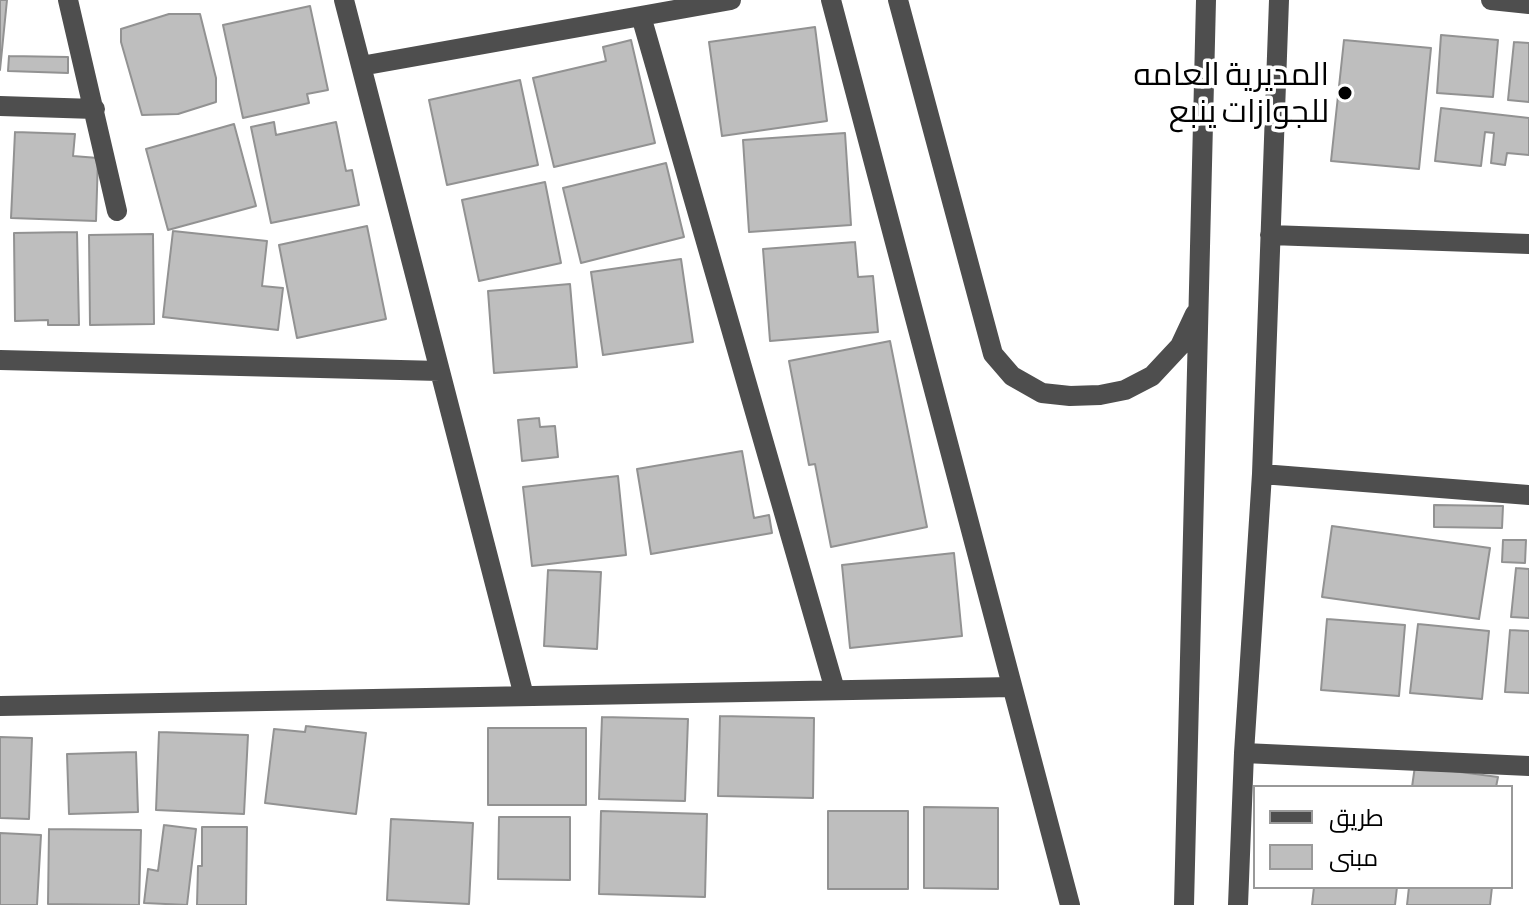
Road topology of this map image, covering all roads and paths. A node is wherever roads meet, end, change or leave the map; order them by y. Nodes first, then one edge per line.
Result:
1 (68, 0) edge
2 (344, 0) edge
3 (731, 0) edge
4 (831, 0) edge
5 (898, 0) edge
6 (1206, 0) edge
7 (1279, 0) edge
8 (1491, 0) edge
9 (1529, 4) edge
10 (641, 16) junction
11 (361, 66) junction
12 (0, 106) edge
13 (95, 109) junction
14 (117, 211) dead end
15 (1270, 235) junction
16 (1529, 244) edge
17 (1198, 307) junction
18 (0, 360) edge
19 (440, 371) junction
20 (1262, 474) junction
21 (1529, 495) edge
22 (1012, 687) junction
23 (835, 690) junction
24 (524, 696) junction
25 (0, 706) edge
26 (1244, 753) junction
27 (1529, 766) edge
28 (1070, 905) edge
29 (1184, 905) edge
30 (1238, 905) edge

1 - 13 street
2 - 11 street
3 - 10 street
4 - 22 street
5 - 17 street
6 - 17 street
7 - 15 street
8 - 9 street
10 - 11 street
10 - 23 street
11 - 19 street
12 - 13 street
13 - 14 street
15 - 16 street
15 - 20 street
17 - 29 street
18 - 19 street
19 - 24 street
20 - 21 street
20 - 26 street
22 - 23 street
22 - 28 street
23 - 24 street
24 - 25 street
26 - 27 street
26 - 30 street

